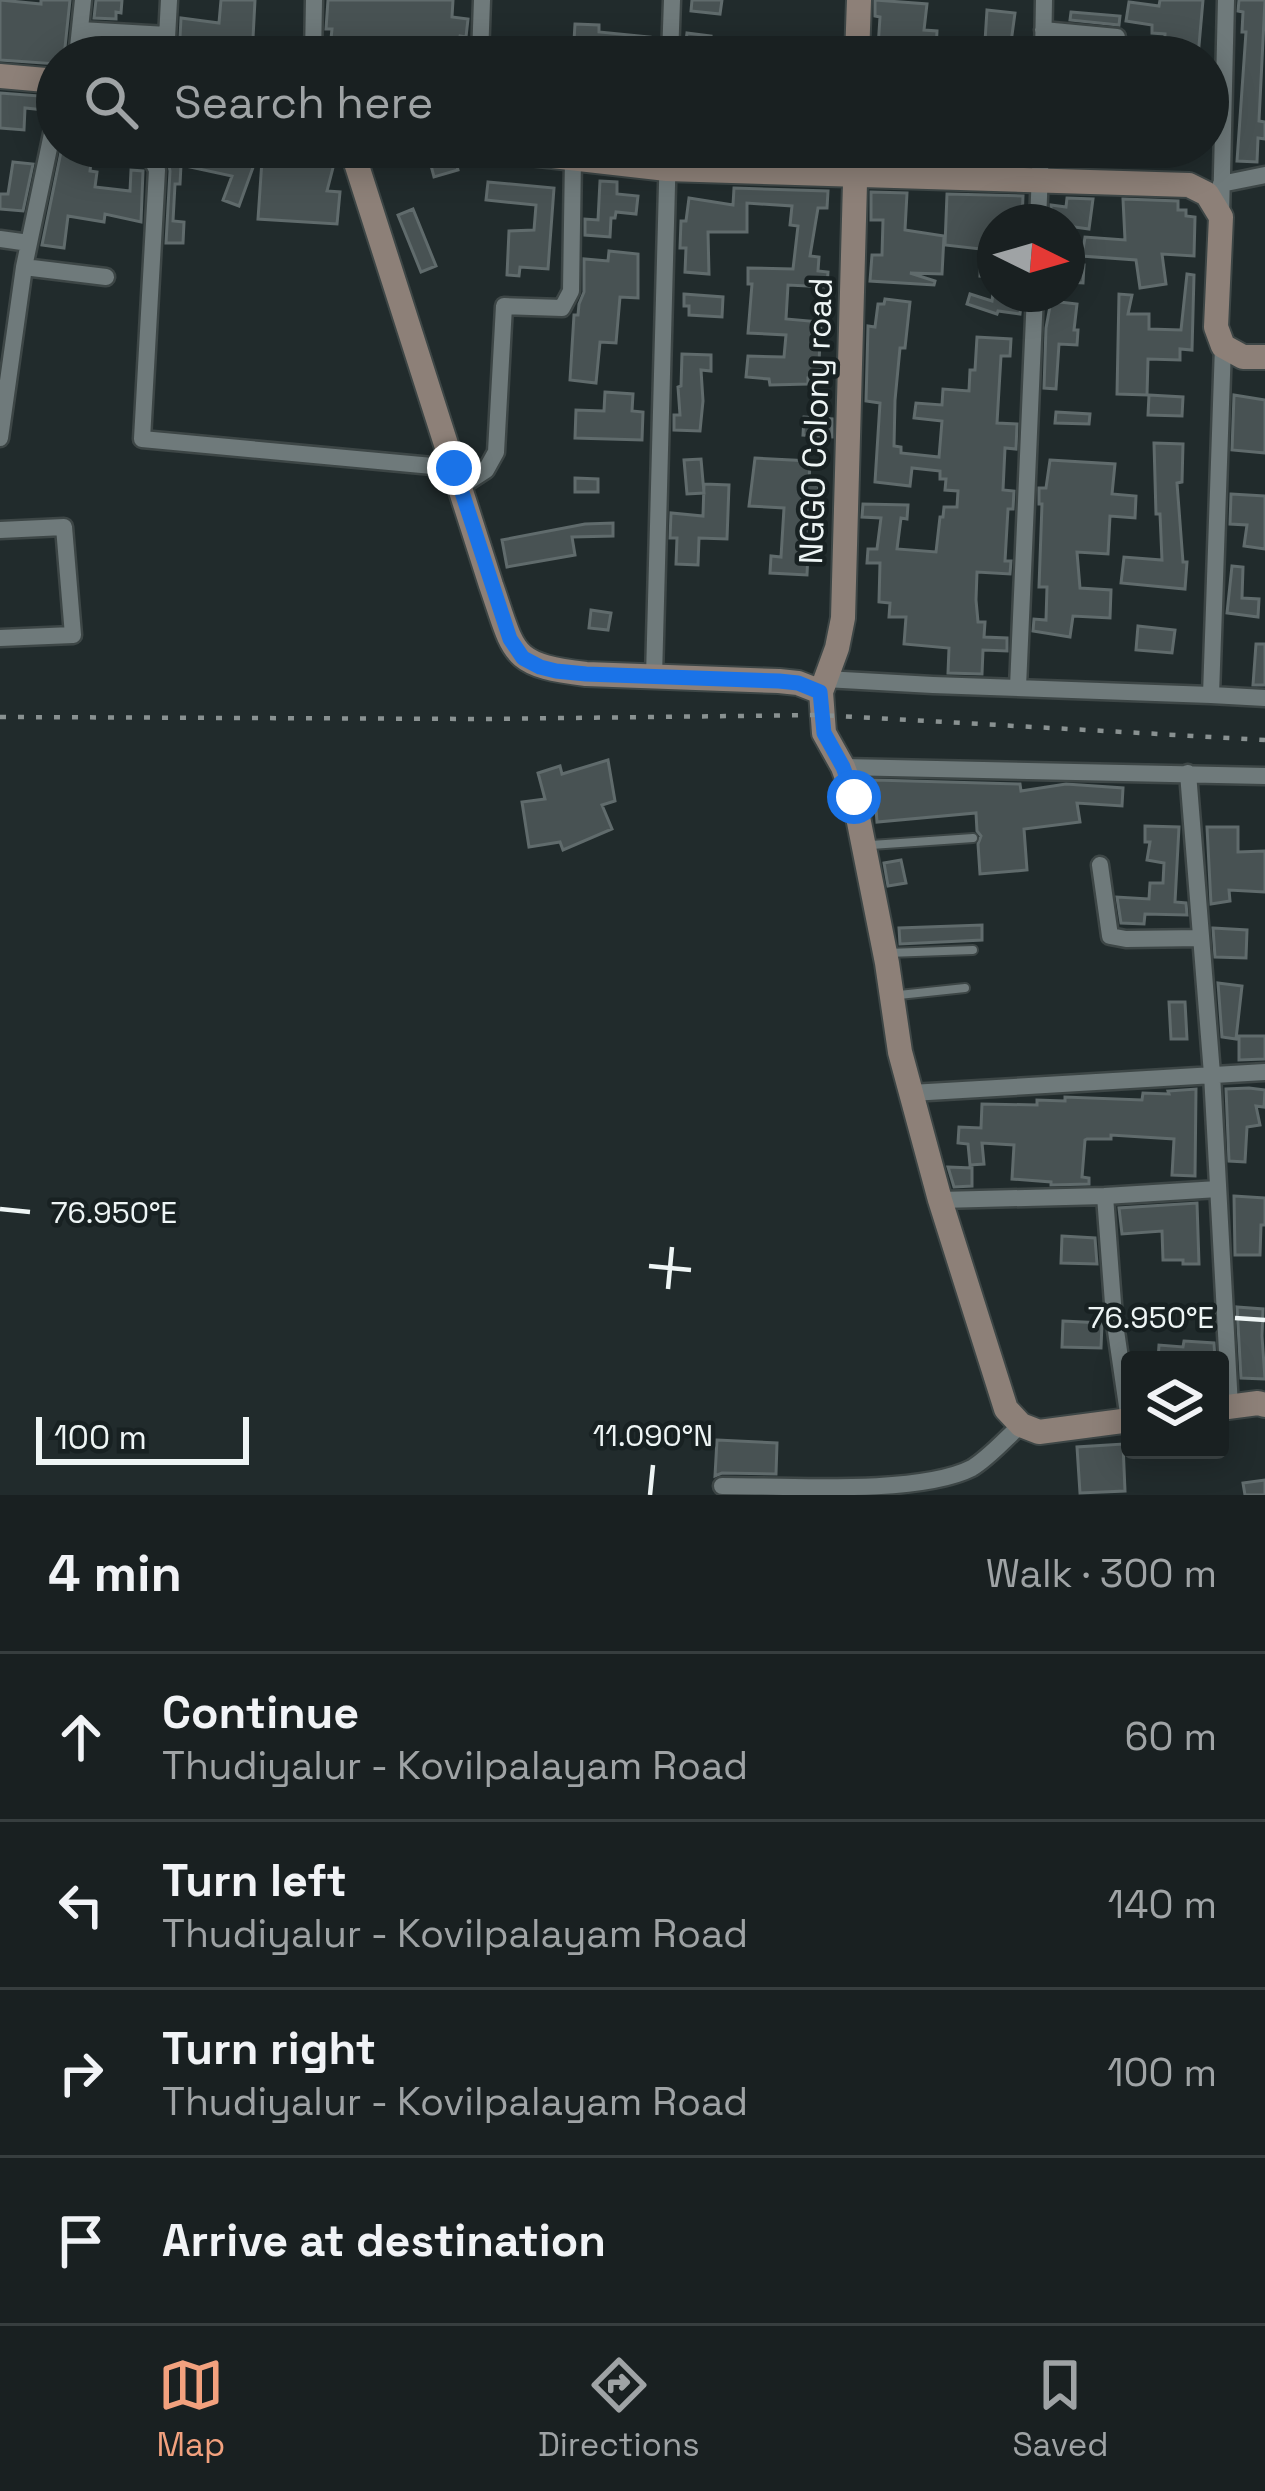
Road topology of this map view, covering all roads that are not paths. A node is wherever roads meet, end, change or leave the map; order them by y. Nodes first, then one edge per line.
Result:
1 (82, 0) edge
2 (170, 0) edge
3 (314, 0) edge
4 (482, 0) edge
5 (672, 0) edge
6 (859, 0) edge
7 (1044, 0) edge
8 (1226, 0) edge
9 (80, 30) junction
10 (1043, 30) junction
11 (167, 35) joint
12 (79, 36) edge
13 (313, 36) edge
14 (481, 36) edge
15 (671, 36) edge
16 (858, 36) edge
17 (1043, 36) edge
18 (1098, 36) edge
19 (1225, 36) edge
20 (0, 76) edge
21 (36, 79) edge
22 (45, 168) edge
23 (156, 168) edge
24 (358, 168) edge
25 (573, 168) edge
26 (668, 168) edge
27 (766, 168) edge
28 (855, 168) edge
29 (1040, 168) edge
30 (1221, 168) edge
31 (1265, 175) edge
32 (855, 177) junction
33 (1040, 181) junction
34 (1221, 184) junction
35 (1039, 204) edge
36 (1221, 217) junction
37 (0, 239) edge
38 (29, 244) junction
39 (24, 267) junction
40 (106, 277) dead end
41 (1034, 312) edge
42 (1223, 346) junction
43 (1265, 357) edge
44 (0, 438) edge
45 (457, 477) junction
46 (0, 530) edge
47 (0, 638) edge
48 (654, 677) junction
49 (823, 686) junction
50 (1018, 687) junction
51 (1211, 695) junction
52 (1265, 698) edge
53 (843, 767) junction
54 (1188, 773) junction
55 (1265, 776) edge
56 (974, 838) dead end
57 (864, 846) junction
58 (1100, 865) dead end
59 (1201, 938) junction
60 (973, 950) dead end
61 (885, 953) junction
62 (965, 988) dead end
63 (892, 996) junction
64 (1265, 1072) edge
65 (1212, 1074) junction
66 (911, 1093) junction
67 (1218, 1189) junction
68 (1105, 1196) junction
69 (940, 1200) junction
70 (1223, 1351) edge
71 (1121, 1362) edge
72 (1263, 1403) edge
73 (1229, 1407) edge
74 (1121, 1421) edge
75 (1022, 1425) junction
76 (722, 1486) dead end

1 - 9 street
2 - 11 street
3 - 13 street
4 - 14 street
5 - 15 street
6 - 16 main road
7 - 10 street
8 - 19 street
9 - 11 street
9 - 12 street
10 - 17 street
10 - 18 street
20 - 21 main road
22 - 38 street
23 - 45 street
24 - 45 main road
25 - 45 street
26 - 48 street
27 - 32 main road
28 - 32 main road, NGGO Colony road
29 - 33 street
30 - 34 street
31 - 34 street
32 - 33 main road
32 - 49 main road, NGGO Colony road
33 - 35 street
33 - 36 main road
34 - 36 street
36 - 42 main road
37 - 38 street
38 - 39 street
39 - 40 street
39 - 44 street
41 - 50 street
42 - 43 main road
42 - 51 street
45 - 48 main road
46 - 47 street
48 - 49 main road
49 - 50 street
49 - 53 main road
50 - 51 street
51 - 52 street
53 - 54 street
53 - 57 main road
54 - 55 street
54 - 59 street
56 - 57 lane
57 - 61 main road
58 - 59 street
59 - 65 street
60 - 61 lane
61 - 63 main road
62 - 63 lane
63 - 66 main road
64 - 65 street
65 - 66 street
65 - 67 street
66 - 69 main road
67 - 68 street
67 - 70 street
68 - 69 street
68 - 71 street
69 - 75 main road
72 - 73 main road
74 - 75 main road
75 - 76 street

